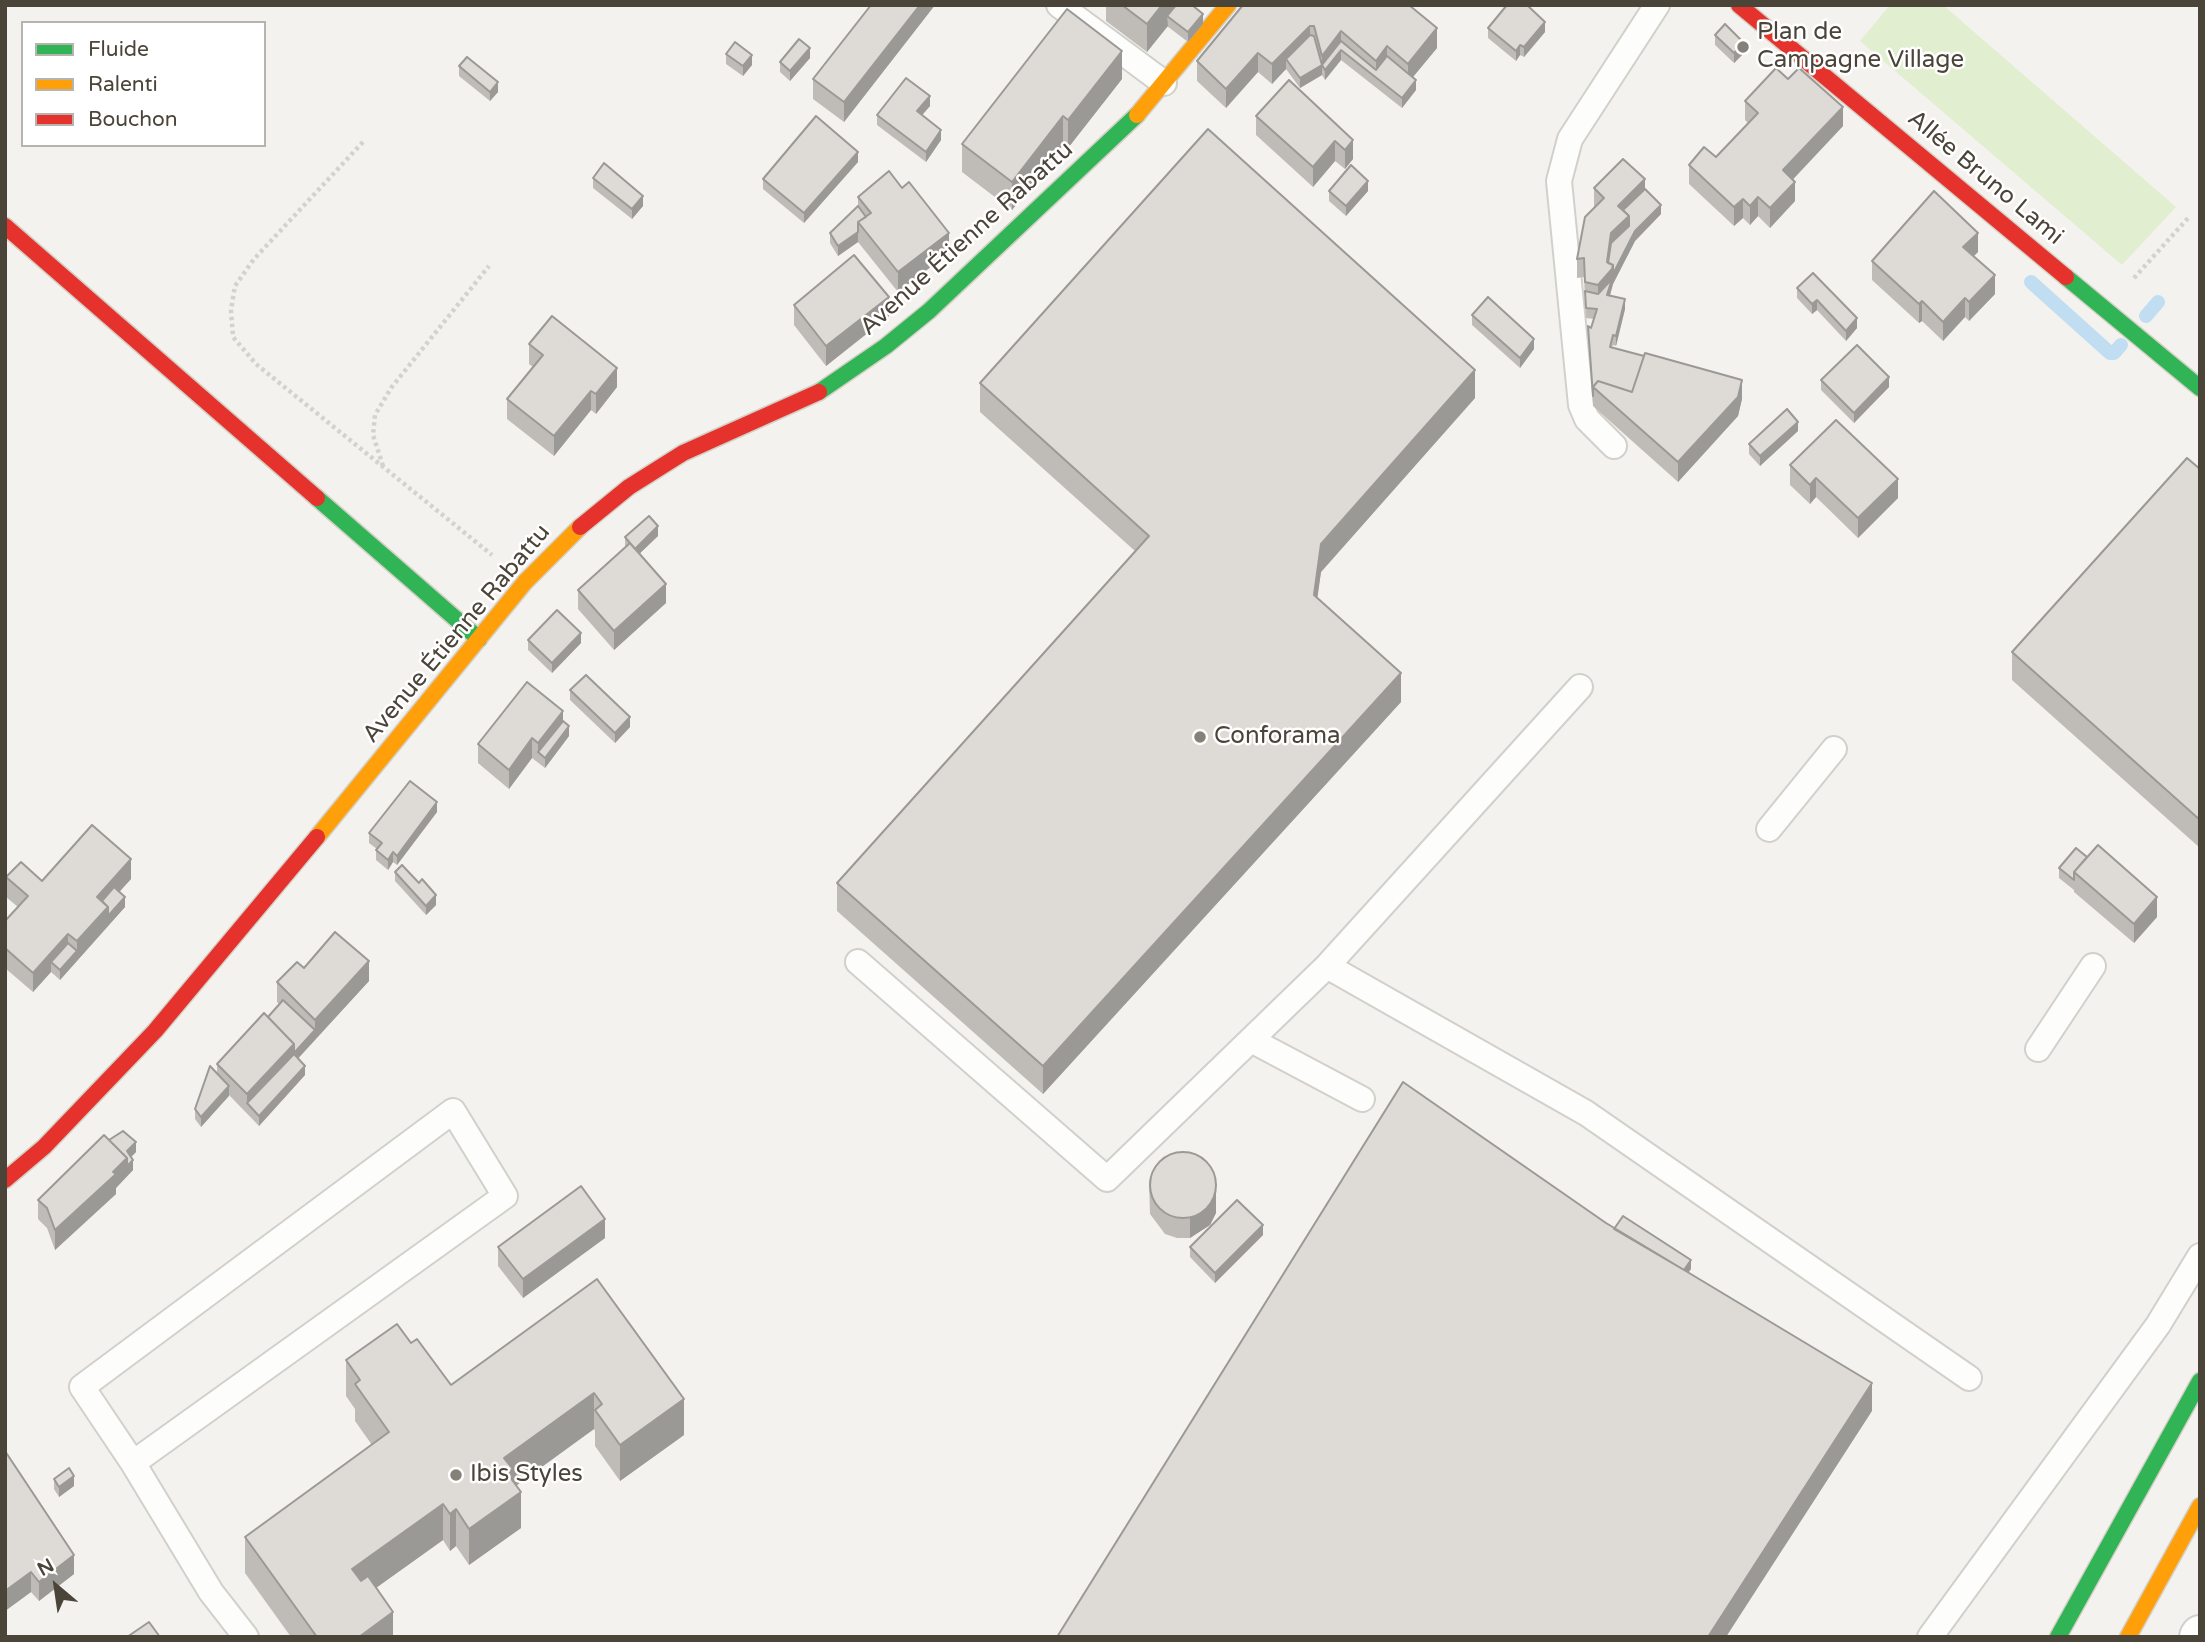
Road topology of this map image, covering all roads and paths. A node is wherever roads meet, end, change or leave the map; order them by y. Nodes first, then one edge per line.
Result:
1 (1059, 5) edge
2 (1228, 5) edge
3 (1657, 5) edge
4 (1739, 5) edge
5 (1164, 83) junction
6 (363, 142) dead end
7 (2189, 217) dead end
8 (5, 226) edge
9 (489, 266) dead end
10 (2105, 310) junction
11 (2200, 388) edge
12 (1614, 446) dead end
13 (383, 467) junction
14 (525, 582) junction
15 (478, 639) junction
16 (1580, 687) dead end
17 (1834, 749) dead end
18 (1769, 830) dead end
19 (859, 962) dead end
20 (1327, 966) junction
21 (2093, 966) dead end
22 (1251, 1040) junction
23 (2038, 1049) dead end
24 (1362, 1099) dead end
25 (5, 1180) edge
26 (2200, 1256) edge
27 (1969, 1378) dead end
28 (2200, 1381) edge
29 (133, 1463) junction
30 (2200, 1506) edge
31 (246, 1637) edge
32 (1930, 1637) edge
33 (2058, 1637) edge
34 (2127, 1637) edge

1 - 5 lane
2 - 5 street, Avenue Étienne Rabattu
3 - 12 lane
4 - 10 street, Allée Bruno Lami
5 - 14 street, Avenue Étienne Rabattu
6 - 13 path
7 - 10 path
8 - 15 street
9 - 13 path
10 - 11 street, Allée Bruno Lami
13 - 14 path
14 - 15 street, Avenue Étienne Rabattu
15 - 25 street, Avenue Étienne Rabattu
16 - 20 lane
17 - 18 lane
19 - 22 lane
20 - 22 lane
20 - 27 lane
21 - 23 lane
22 - 24 lane
26 - 32 lane
28 - 33 street
29 - 29 lane
29 - 31 lane
30 - 34 street

